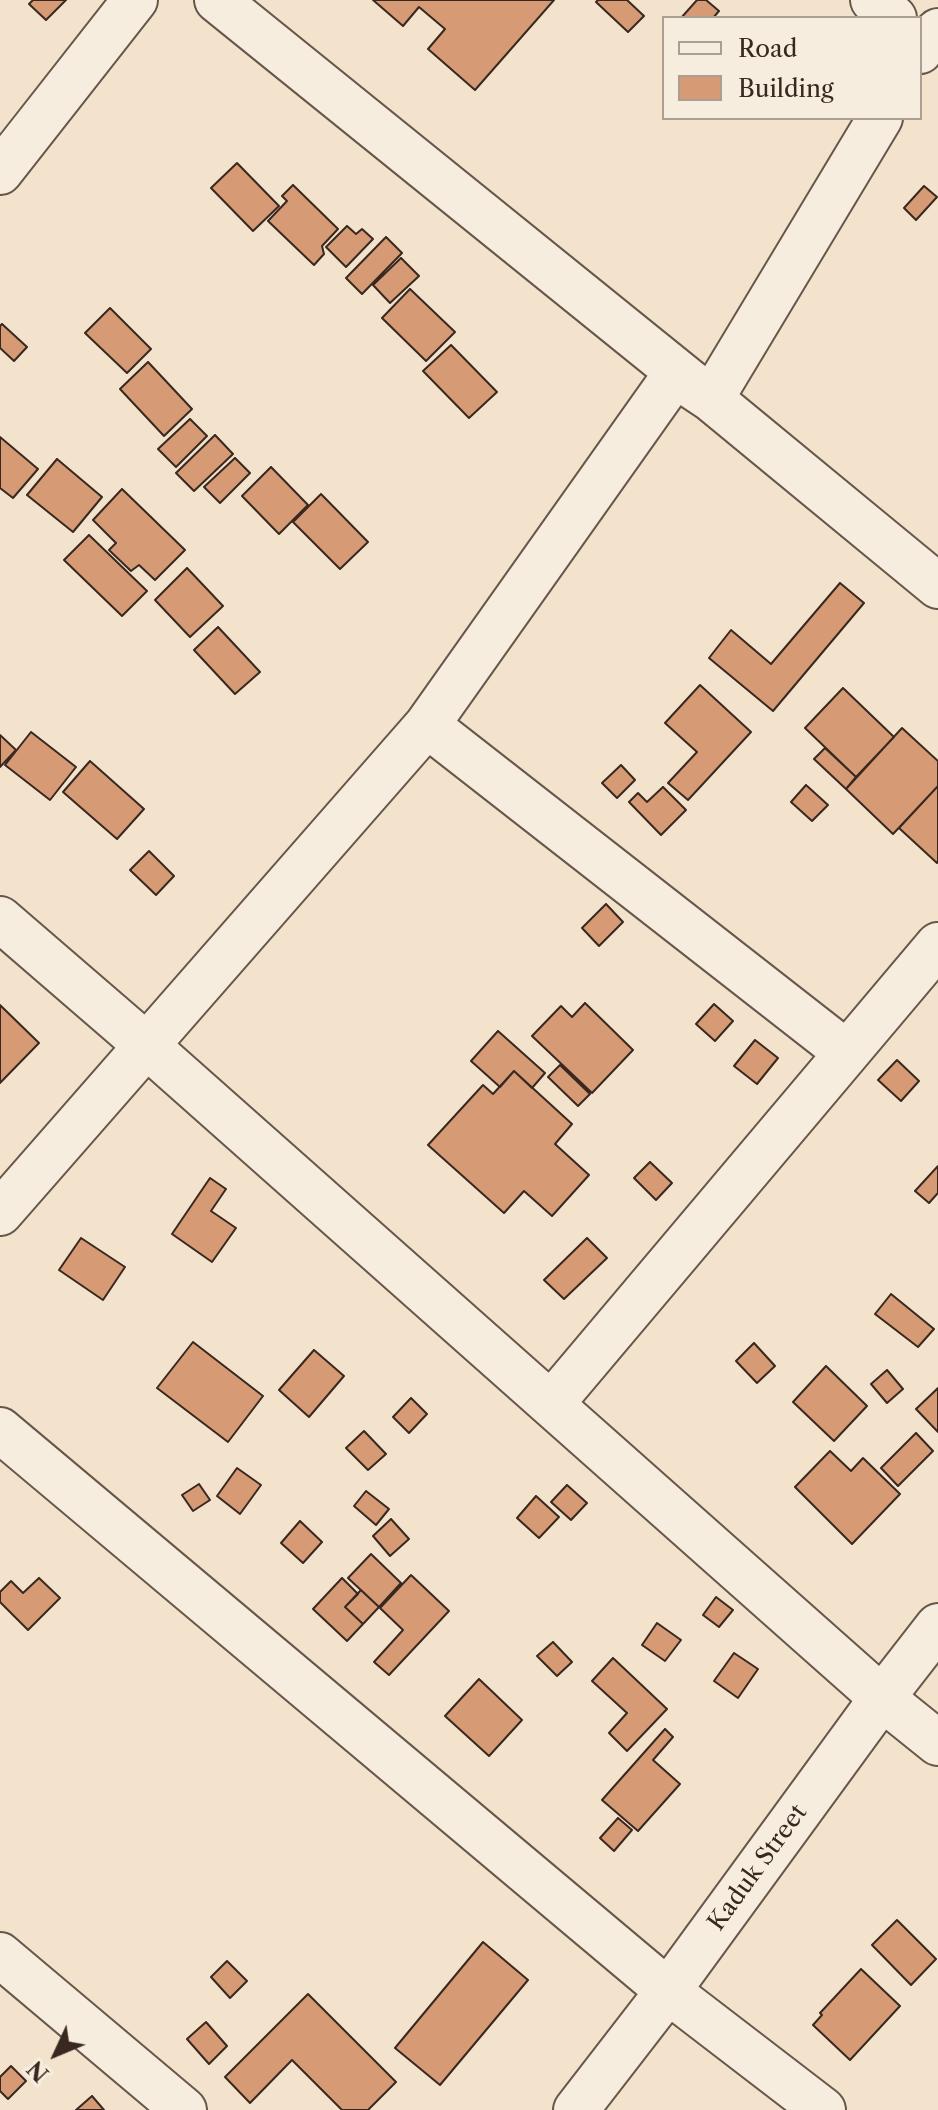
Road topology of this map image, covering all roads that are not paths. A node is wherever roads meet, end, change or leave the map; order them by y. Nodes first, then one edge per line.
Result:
1 (135, 0) edge
2 (217, 0) edge
3 (873, 0) edge
4 (893, 16) edge
5 (879, 120) edge
6 (0, 172) edge
7 (711, 399) junction
8 (938, 586) edge
9 (427, 725) junction
10 (0, 919) edge
11 (938, 945) edge
12 (146, 1045) junction
13 (847, 1053) junction
14 (0, 1213) edge
15 (551, 1404) junction
16 (0, 1430) edge
17 (938, 1626) edge
18 (882, 1698) junction
19 (938, 1743) edge
20 (0, 1955) edge
21 (668, 1991) junction
22 (184, 2110) edge
23 (576, 2110) edge
24 (823, 2110) edge

1 - 6 street
2 - 7 street
3 - 4 street
5 - 7 street
7 - 8 street
7 - 9 street
9 - 12 street
9 - 13 street
10 - 12 street
11 - 13 street
12 - 14 street
12 - 15 street
13 - 15 street
15 - 18 street
16 - 21 street
17 - 18 street, Kaduk Street
18 - 19 street
18 - 21 street, Kaduk Street
20 - 22 street
21 - 23 street, Kaduk Street
21 - 24 street

